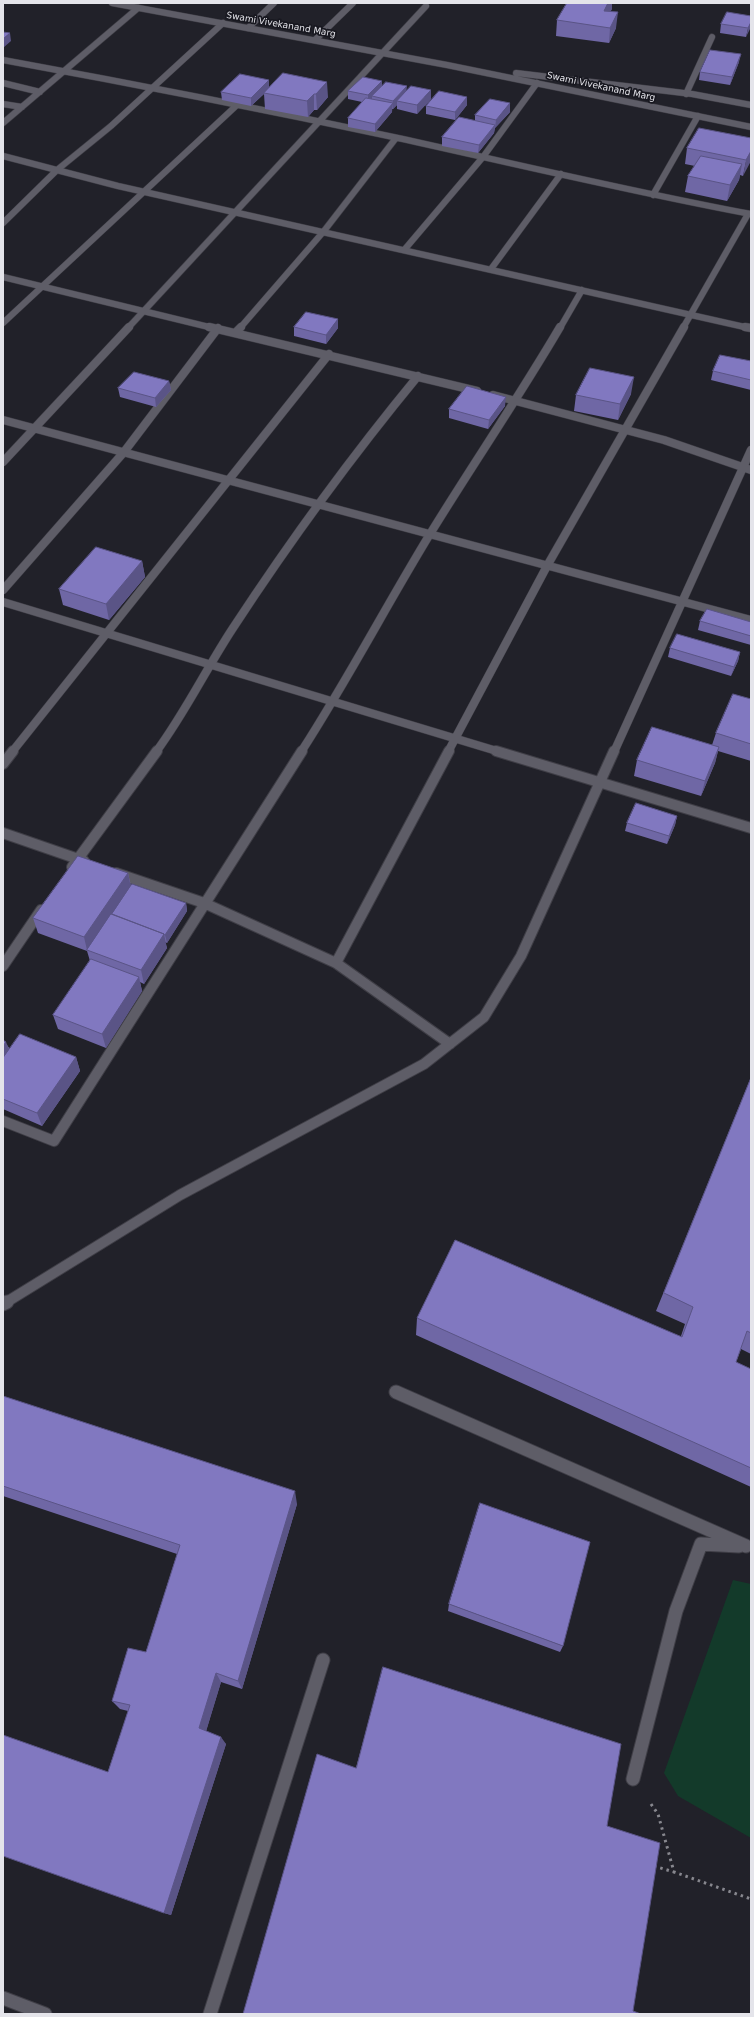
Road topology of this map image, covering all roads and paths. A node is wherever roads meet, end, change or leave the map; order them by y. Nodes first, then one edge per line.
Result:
1 (112, 3) edge
2 (274, 3) edge
3 (353, 3) edge
4 (426, 6) dead end
5 (138, 8) junction
6 (223, 23) junction
7 (248, 28) junction
8 (712, 37) dead end
9 (316, 40) junction
10 (382, 53) junction
11 (3, 60) edge
12 (447, 65) junction
13 (64, 71) junction
14 (3, 83) edge
15 (537, 83) junction
16 (153, 87) junction
17 (40, 92) junction
18 (686, 94) junction
19 (3, 104) edge
20 (237, 105) junction
21 (751, 105) edge
22 (22, 107) junction
23 (698, 116) junction
24 (318, 122) junction
25 (3, 123) edge
26 (751, 127) edge
27 (396, 138) junction
28 (3, 156) edge
29 (483, 157) junction
30 (57, 170) junction
31 (561, 174) junction
32 (144, 191) junction
33 (653, 195) junction
34 (236, 211) junction
35 (750, 214) edge
36 (3, 223) edge
37 (324, 231) junction
38 (405, 249) junction
39 (492, 269) junction
40 (3, 276) edge
41 (43, 286) junction
42 (582, 290) junction
43 (143, 311) junction
44 (690, 314) junction
45 (3, 324) edge
46 (218, 328) junction
47 (751, 328) edge
48 (236, 332) junction
49 (329, 354) junction
50 (418, 376) junction
51 (516, 401) junction
52 (3, 420) edge
53 (34, 428) junction
54 (624, 430) junction
55 (751, 450) edge
56 (124, 452) junction
57 (3, 462) edge
58 (747, 468) edge
59 (229, 480) junction
60 (320, 504) junction
61 (430, 534) junction
62 (547, 566) junction
63 (3, 590) edge
64 (3, 602) edge
65 (682, 602) junction
66 (751, 620) edge
67 (108, 634) junction
68 (211, 665) junction
69 (333, 702) junction
70 (456, 738) junction
71 (3, 764) edge
72 (600, 782) junction
73 (751, 828) edge
74 (3, 833) edge
75 (78, 859) junction
76 (93, 864) edge
77 (108, 870) edge
78 (65, 876) edge
79 (48, 900) edge
80 (204, 903) junction
81 (336, 963) junction
82 (3, 966) edge
83 (450, 1044) junction
84 (3, 1121) edge
85 (3, 1304) edge
86 (396, 1392) dead end
87 (749, 1547) edge
88 (323, 1660) dead end
89 (633, 1779) joint
90 (647, 1864) edge
91 (674, 1872) junction
92 (751, 1899) edge
93 (3, 1998) edge
94 (45, 2014) edge
95 (210, 2014) edge

1 - 5 street, Swami Vivekanand Marg
2 - 7 street
3 - 9 street
4 - 10 street
5 - 6 street, Swami Vivekanand Marg
5 - 13 street
6 - 7 street, Swami Vivekanand Marg
6 - 16 street
7 - 9 street, Swami Vivekanand Marg
8 - 18 street
9 - 10 street, Swami Vivekanand Marg
10 - 12 street, Swami Vivekanand Marg
10 - 24 street
11 - 13 street
12 - 15 street, Swami Vivekanand Marg
12 - 18 street, Swami Vivekanand Marg
13 - 16 street
13 - 17 street
14 - 17 street
15 - 23 street, Swami Vivekanand Marg
15 - 29 street
16 - 20 street
16 - 30 street
17 - 22 street
18 - 21 street, Swami Vivekanand Marg
19 - 22 street
20 - 24 street
20 - 32 street
22 - 25 street
23 - 26 street, Swami Vivekanand Marg
23 - 33 street
24 - 27 street
24 - 34 street
27 - 29 street
27 - 37 street
28 - 30 street
29 - 31 street
29 - 38 street
30 - 32 street
30 - 36 street
31 - 33 street
31 - 39 street
32 - 34 street
32 - 41 street
33 - 35 street
34 - 37 street
34 - 43 street
35 - 44 street
37 - 38 street
37 - 48 street
38 - 39 street
39 - 42 street
40 - 41 street
41 - 43 street
41 - 45 street
42 - 44 street
42 - 51 street
43 - 46 street
43 - 53 street
44 - 47 street
44 - 54 street
46 - 48 street
46 - 56 street
48 - 49 street
49 - 50 street
49 - 59 street
50 - 51 street
50 - 60 street
51 - 54 street
51 - 61 street
52 - 53 street
53 - 56 street
53 - 57 street
54 - 58 street
54 - 62 street
55 - 58 street
56 - 59 street
56 - 63 street
58 - 65 street
59 - 60 street
59 - 67 street
60 - 61 street
60 - 68 street
61 - 62 street
61 - 69 street
62 - 65 street
62 - 70 street
64 - 67 street
65 - 66 street
65 - 72 street
67 - 68 street
67 - 71 street
68 - 69 street
68 - 75 street
69 - 70 street
69 - 80 street
70 - 72 street
70 - 81 street
72 - 73 street
72 - 83 street
74 - 75 street
75 - 76 street
75 - 78 street
77 - 80 street
79 - 82 street
80 - 81 street
80 - 84 street
81 - 83 street
83 - 85 street
86 - 87 street
87 - 89 street
88 - 95 street
89 - 91 path
90 - 91 path
91 - 92 path
93 - 94 street

